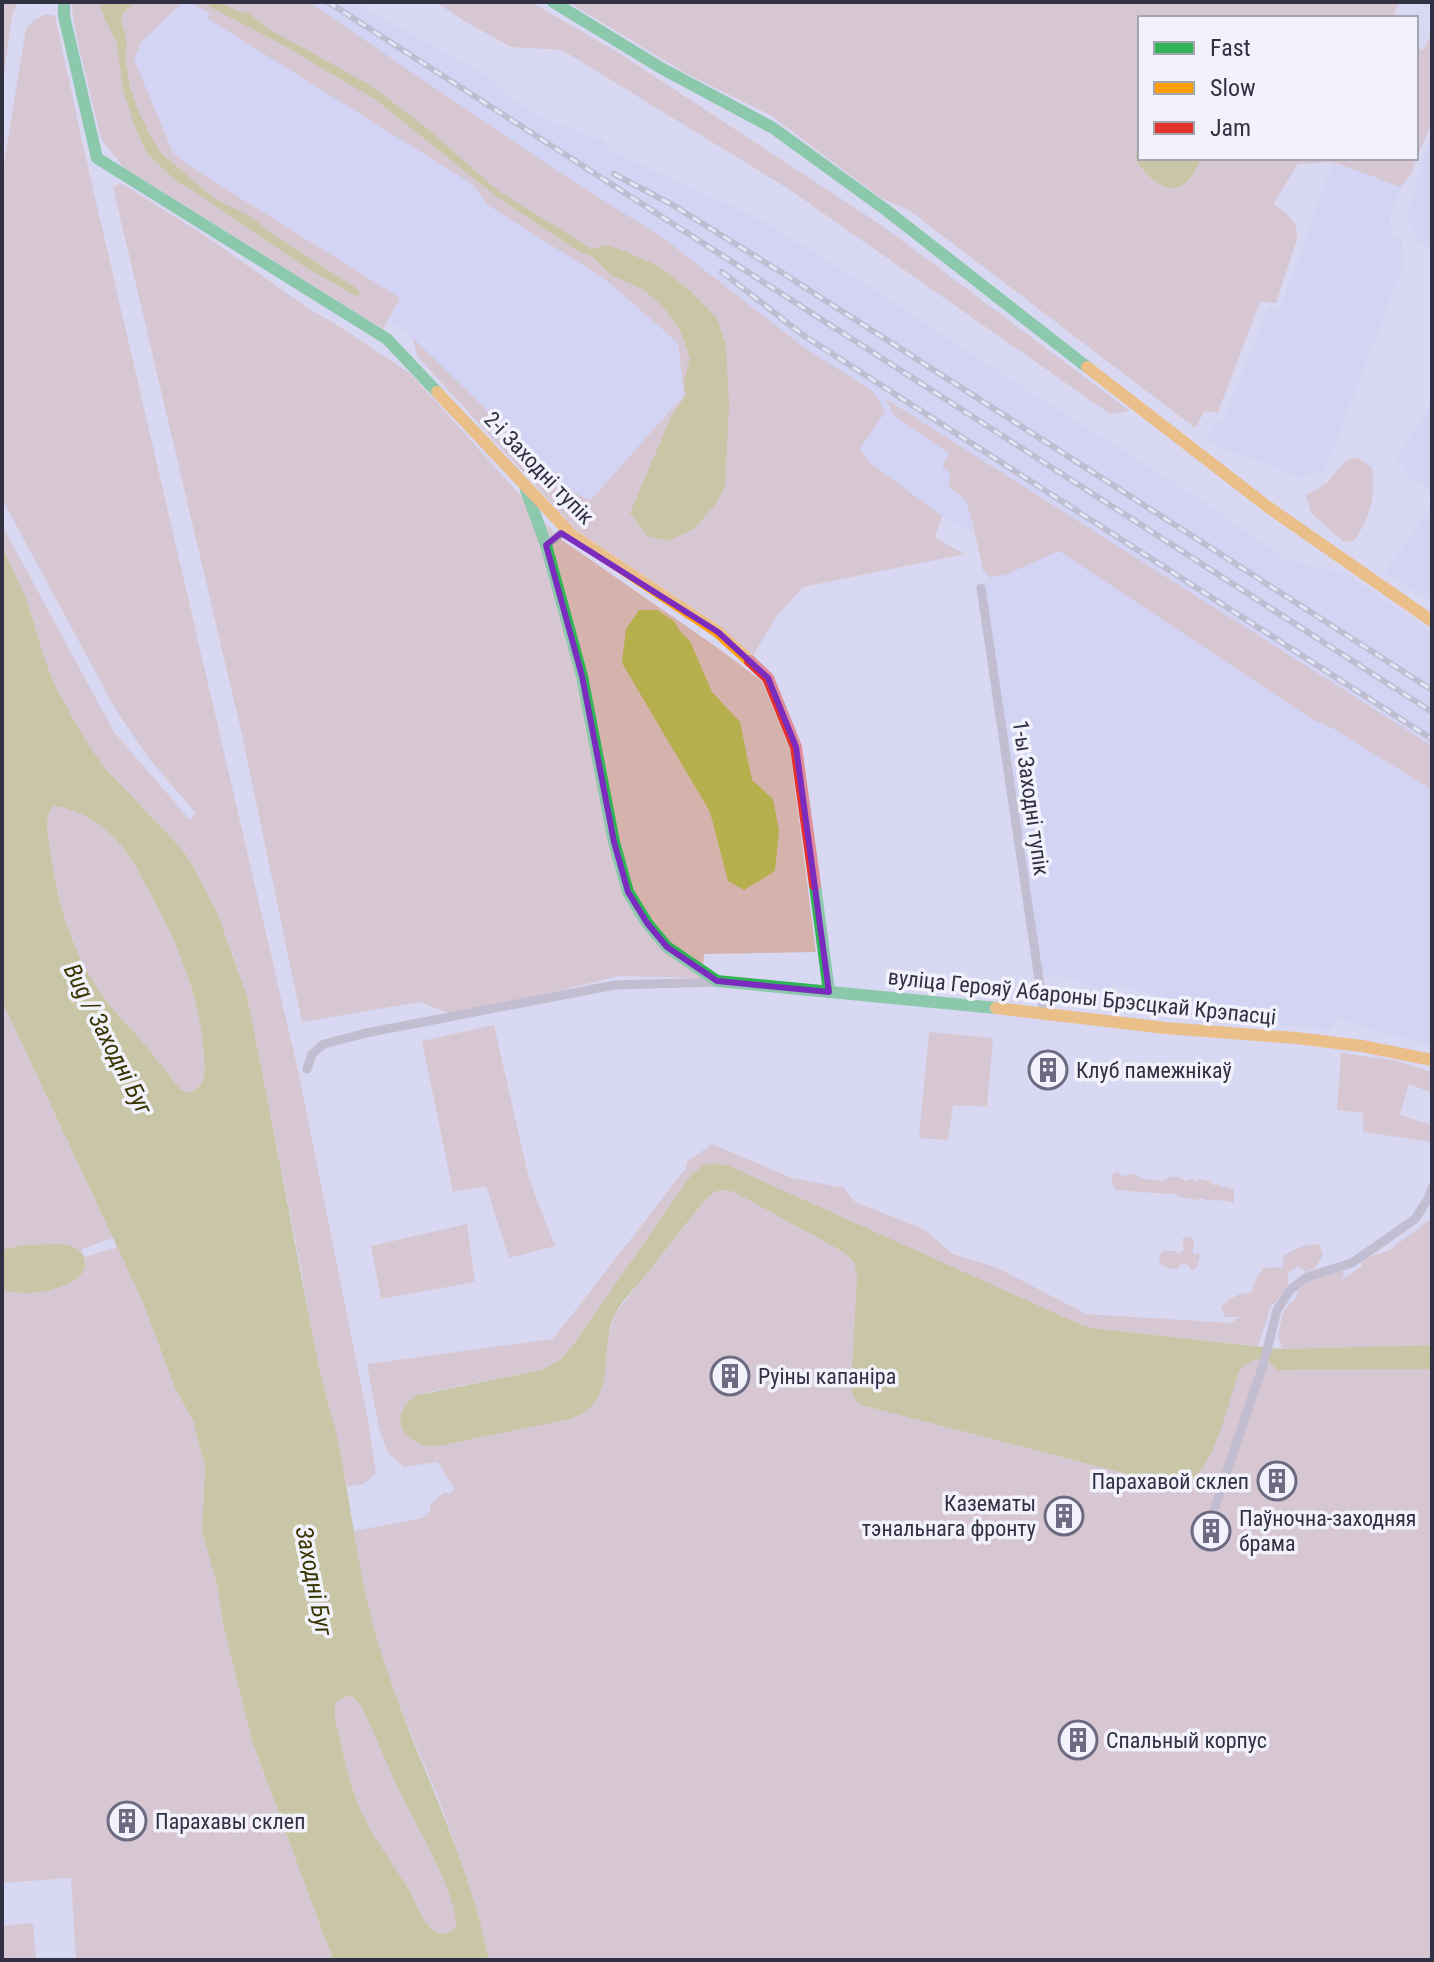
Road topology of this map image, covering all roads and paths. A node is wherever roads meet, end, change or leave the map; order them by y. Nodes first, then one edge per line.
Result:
1 (64, 2) edge
2 (553, 2) edge
3 (523, 483) junction
4 (572, 535) junction
5 (546, 545) junction
6 (981, 588) dead end
7 (1432, 621) edge
8 (727, 981) junction
9 (829, 992) junction
10 (1044, 1013) junction
11 (1432, 1060) edge
12 (307, 1069) dead end
13 (1432, 1188) edge
14 (1214, 1510) dead end

1 - 3 main road, 2-і Заходні тупік
2 - 7 main road
3 - 4 main road, 2-і Заходні тупік
3 - 5 main road, вуліца Герояў Абароны Брэсцкай Крэпасці
4 - 5 street
4 - 9 main road, 2-і Заходні тупік
5 - 8 main road, вуліца Герояў Абароны Брэсцкай Крэпасці
6 - 10 street, 1-ы Заходні тупік
8 - 9 main road, вуліца Герояў Абароны Брэсцкай Крэпасці
8 - 12 street, вуліца Герояў Абароны Брэсцкай Крэпасці
9 - 10 main road, вуліца Герояў Абароны Брэсцкай Крэпасці
10 - 11 main road, вуліца Герояў Абароны Брэсцкай Крэпасці
13 - 14 street

